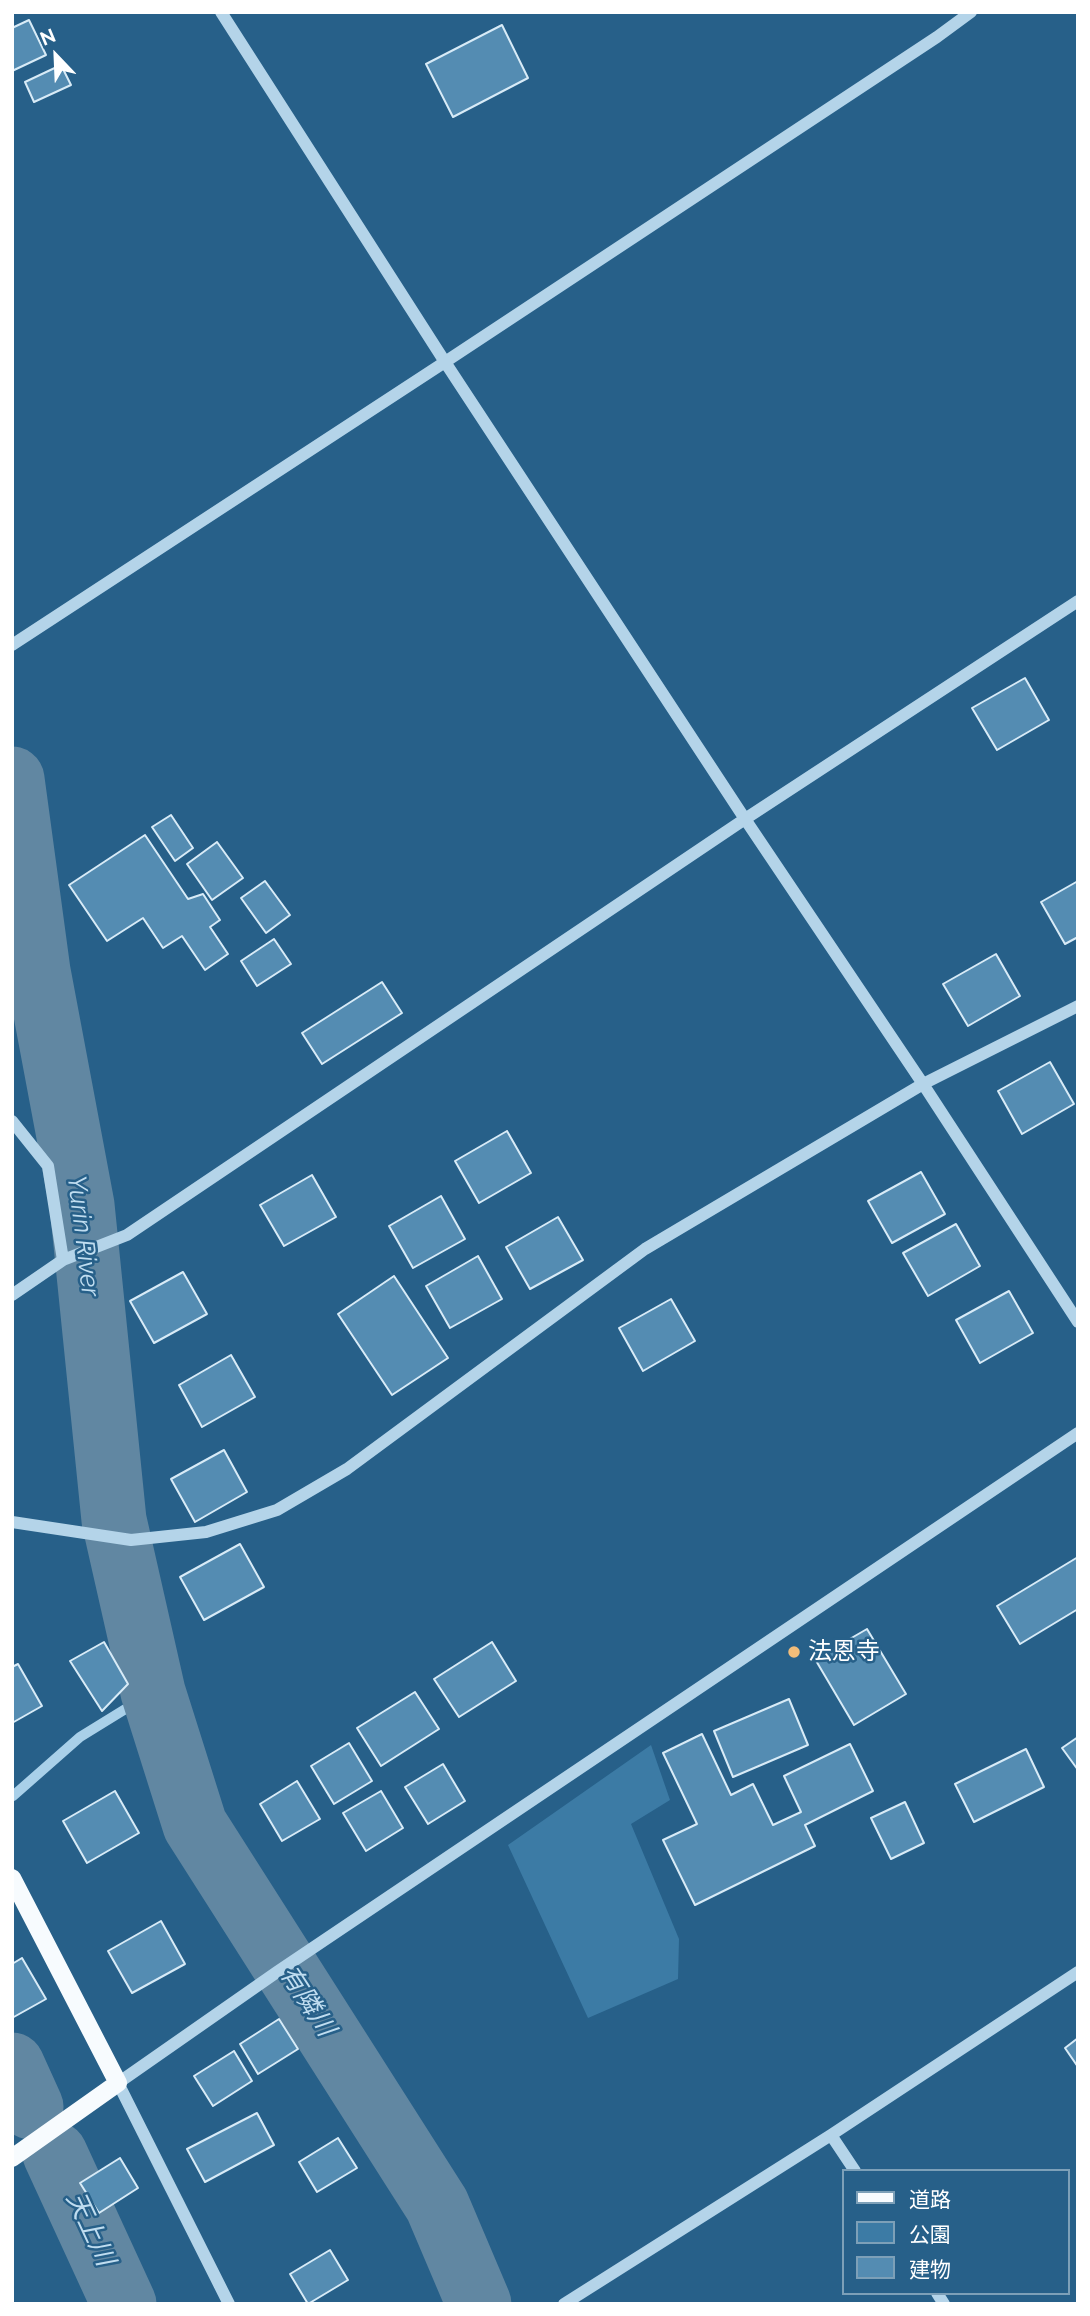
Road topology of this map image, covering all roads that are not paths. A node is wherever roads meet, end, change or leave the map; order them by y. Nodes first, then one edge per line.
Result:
1 (221, 12) edge
2 (971, 12) edge
3 (444, 362) junction
4 (1078, 601) edge
5 (12, 645) edge
6 (745, 819) junction
7 (1078, 1006) edge
8 (923, 1084) junction
9 (12, 1121) edge
10 (65, 1260) junction
11 (12, 1295) edge
12 (1078, 1322) edge
13 (1078, 1433) edge
14 (12, 1522) edge
15 (12, 1878) edge
16 (1078, 1972) edge
17 (118, 2083) junction
18 (831, 2135) junction
19 (12, 2158) edge
20 (854, 2169) edge
21 (229, 2304) edge
22 (564, 2304) edge

1 - 3 street
2 - 3 street
3 - 5 street
3 - 6 street
4 - 6 street
6 - 8 street
6 - 10 street
7 - 8 street
8 - 12 street
8 - 14 street
9 - 10 street
10 - 11 street
13 - 17 street
15 - 17 main road
16 - 18 street
17 - 19 main road
17 - 21 street
18 - 20 street
18 - 22 street

